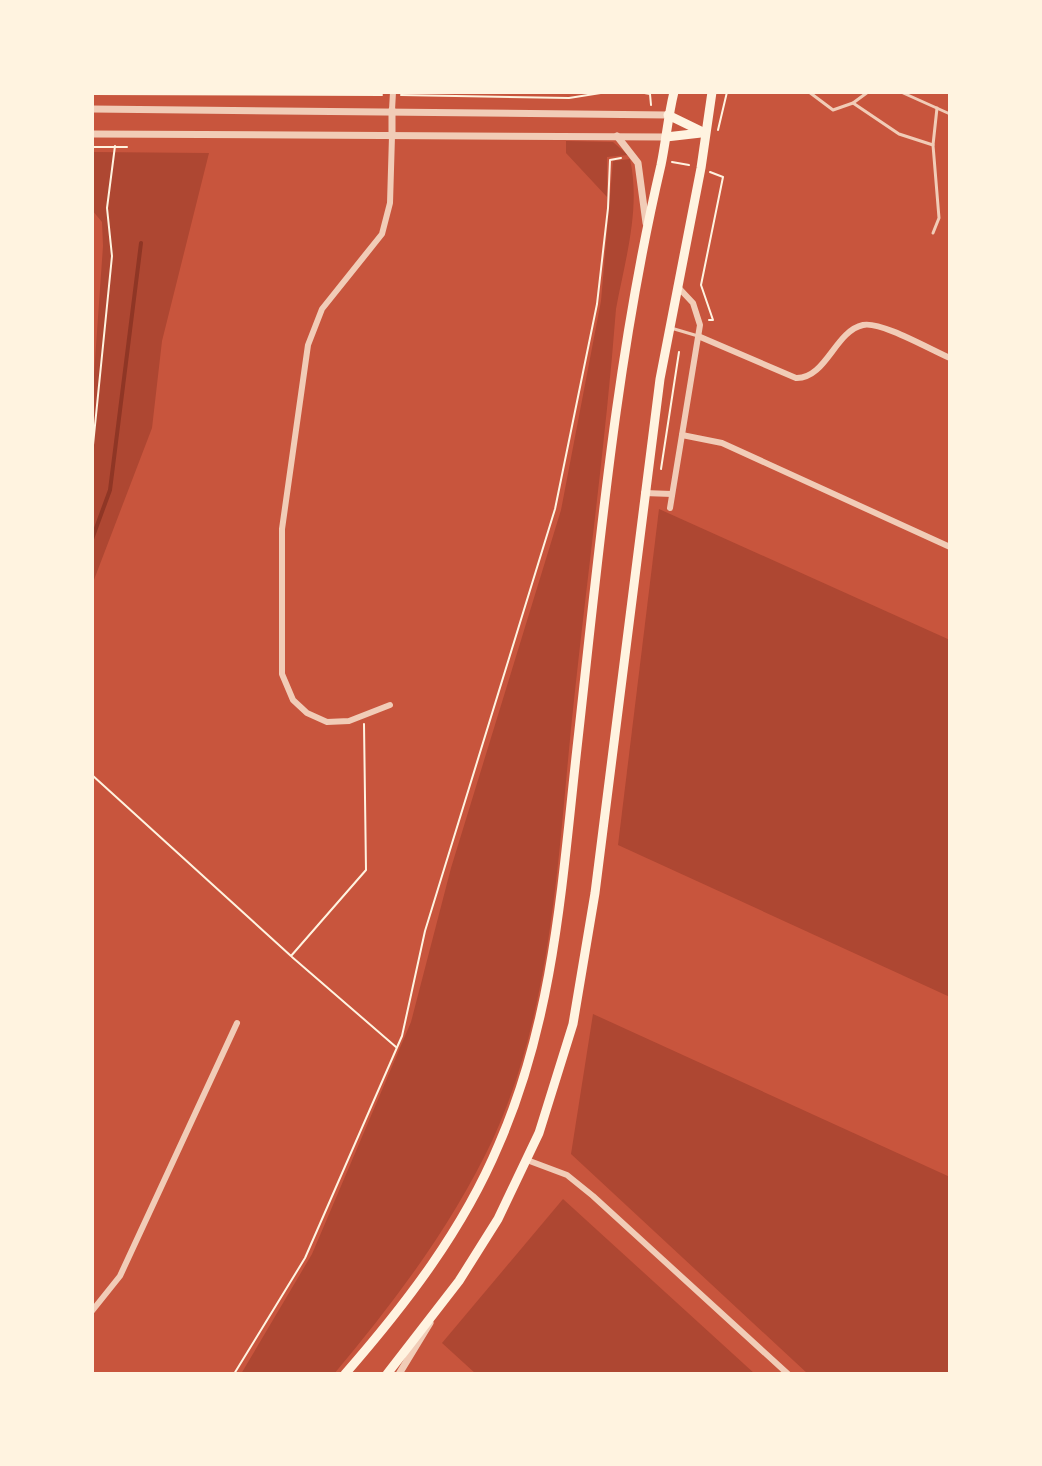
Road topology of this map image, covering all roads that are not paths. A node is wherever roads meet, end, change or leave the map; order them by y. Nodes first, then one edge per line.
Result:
1 (393, 92) edge
2 (674, 92) edge
3 (712, 92) edge
4 (809, 92) edge
5 (868, 92) edge
6 (901, 92) edge
7 (853, 103) junction
8 (937, 108) junction
9 (92, 109) edge
10 (392, 110) junction
11 (950, 114) edge
12 (668, 115) junction
13 (705, 133) junction
14 (92, 134) edge
15 (616, 135) junction
16 (392, 136) junction
17 (666, 137) junction
18 (933, 145) junction
19 (646, 225) junction
20 (933, 233) dead end
21 (677, 286) junction
22 (669, 327) junction
23 (698, 336) junction
24 (950, 358) edge
25 (682, 435) junction
26 (644, 493) junction
27 (672, 494) junction
28 (670, 508) dead end
29 (950, 547) edge
30 (390, 705) dead end
31 (237, 1023) dead end
32 (527, 1160) junction
33 (92, 1311) edge
34 (435, 1314) junction
35 (345, 1374) edge
36 (387, 1374) edge
37 (399, 1374) edge
38 (788, 1374) edge

1 - 10 street
2 - 12 main road
3 - 13 main road
4 - 7 lane
5 - 7 lane
6 - 8 lane
7 - 18 lane
8 - 11 lane
8 - 18 lane
9 - 10 street
10 - 12 street
10 - 16 street
12 - 13 main road
12 - 17 main road
13 - 17 main road
13 - 21 main road
14 - 16 street
15 - 16 street
15 - 17 street
15 - 19 street
16 - 30 street
17 - 19 main road
18 - 20 lane
19 - 35 main road
21 - 22 main road
21 - 23 street
22 - 23 lane
22 - 26 main road
23 - 24 street
23 - 25 street
25 - 27 street
25 - 29 street
26 - 27 street
26 - 32 main road
27 - 28 street
31 - 33 street
32 - 34 main road
32 - 38 street
34 - 36 main road
34 - 37 street

